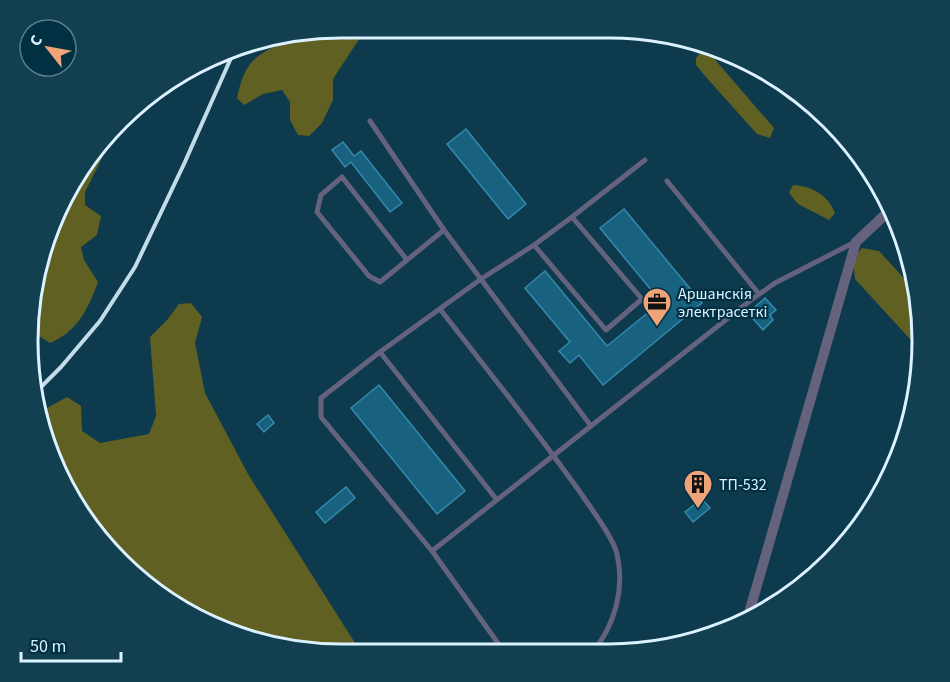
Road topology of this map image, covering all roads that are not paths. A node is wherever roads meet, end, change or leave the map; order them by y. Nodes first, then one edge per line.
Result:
1 (370, 121) dead end
2 (645, 160) dead end
3 (667, 181) dead end
4 (885, 216) edge
5 (572, 218) junction
6 (444, 230) junction
7 (856, 242) junction
8 (534, 245) junction
9 (407, 260) junction
10 (481, 279) junction
11 (759, 294) junction
12 (440, 309) junction
13 (380, 352) junction
14 (591, 426) junction
15 (554, 456) junction
16 (497, 500) junction
17 (432, 551) junction
18 (750, 609) edge
19 (499, 644) edge
20 (597, 644) edge

1 - 6 lane
2 - 5 lane
3 - 11 lane
4 - 7 street
5 - 8 lane
5 - 8 lane
6 - 9 lane
6 - 10 lane
7 - 11 lane
7 - 18 street
8 - 10 lane
9 - 9 lane
10 - 12 lane
10 - 14 lane
11 - 14 lane
12 - 13 lane
12 - 15 lane
13 - 16 lane
13 - 17 lane
14 - 15 lane
15 - 16 lane
15 - 20 lane
16 - 17 lane
17 - 19 lane

